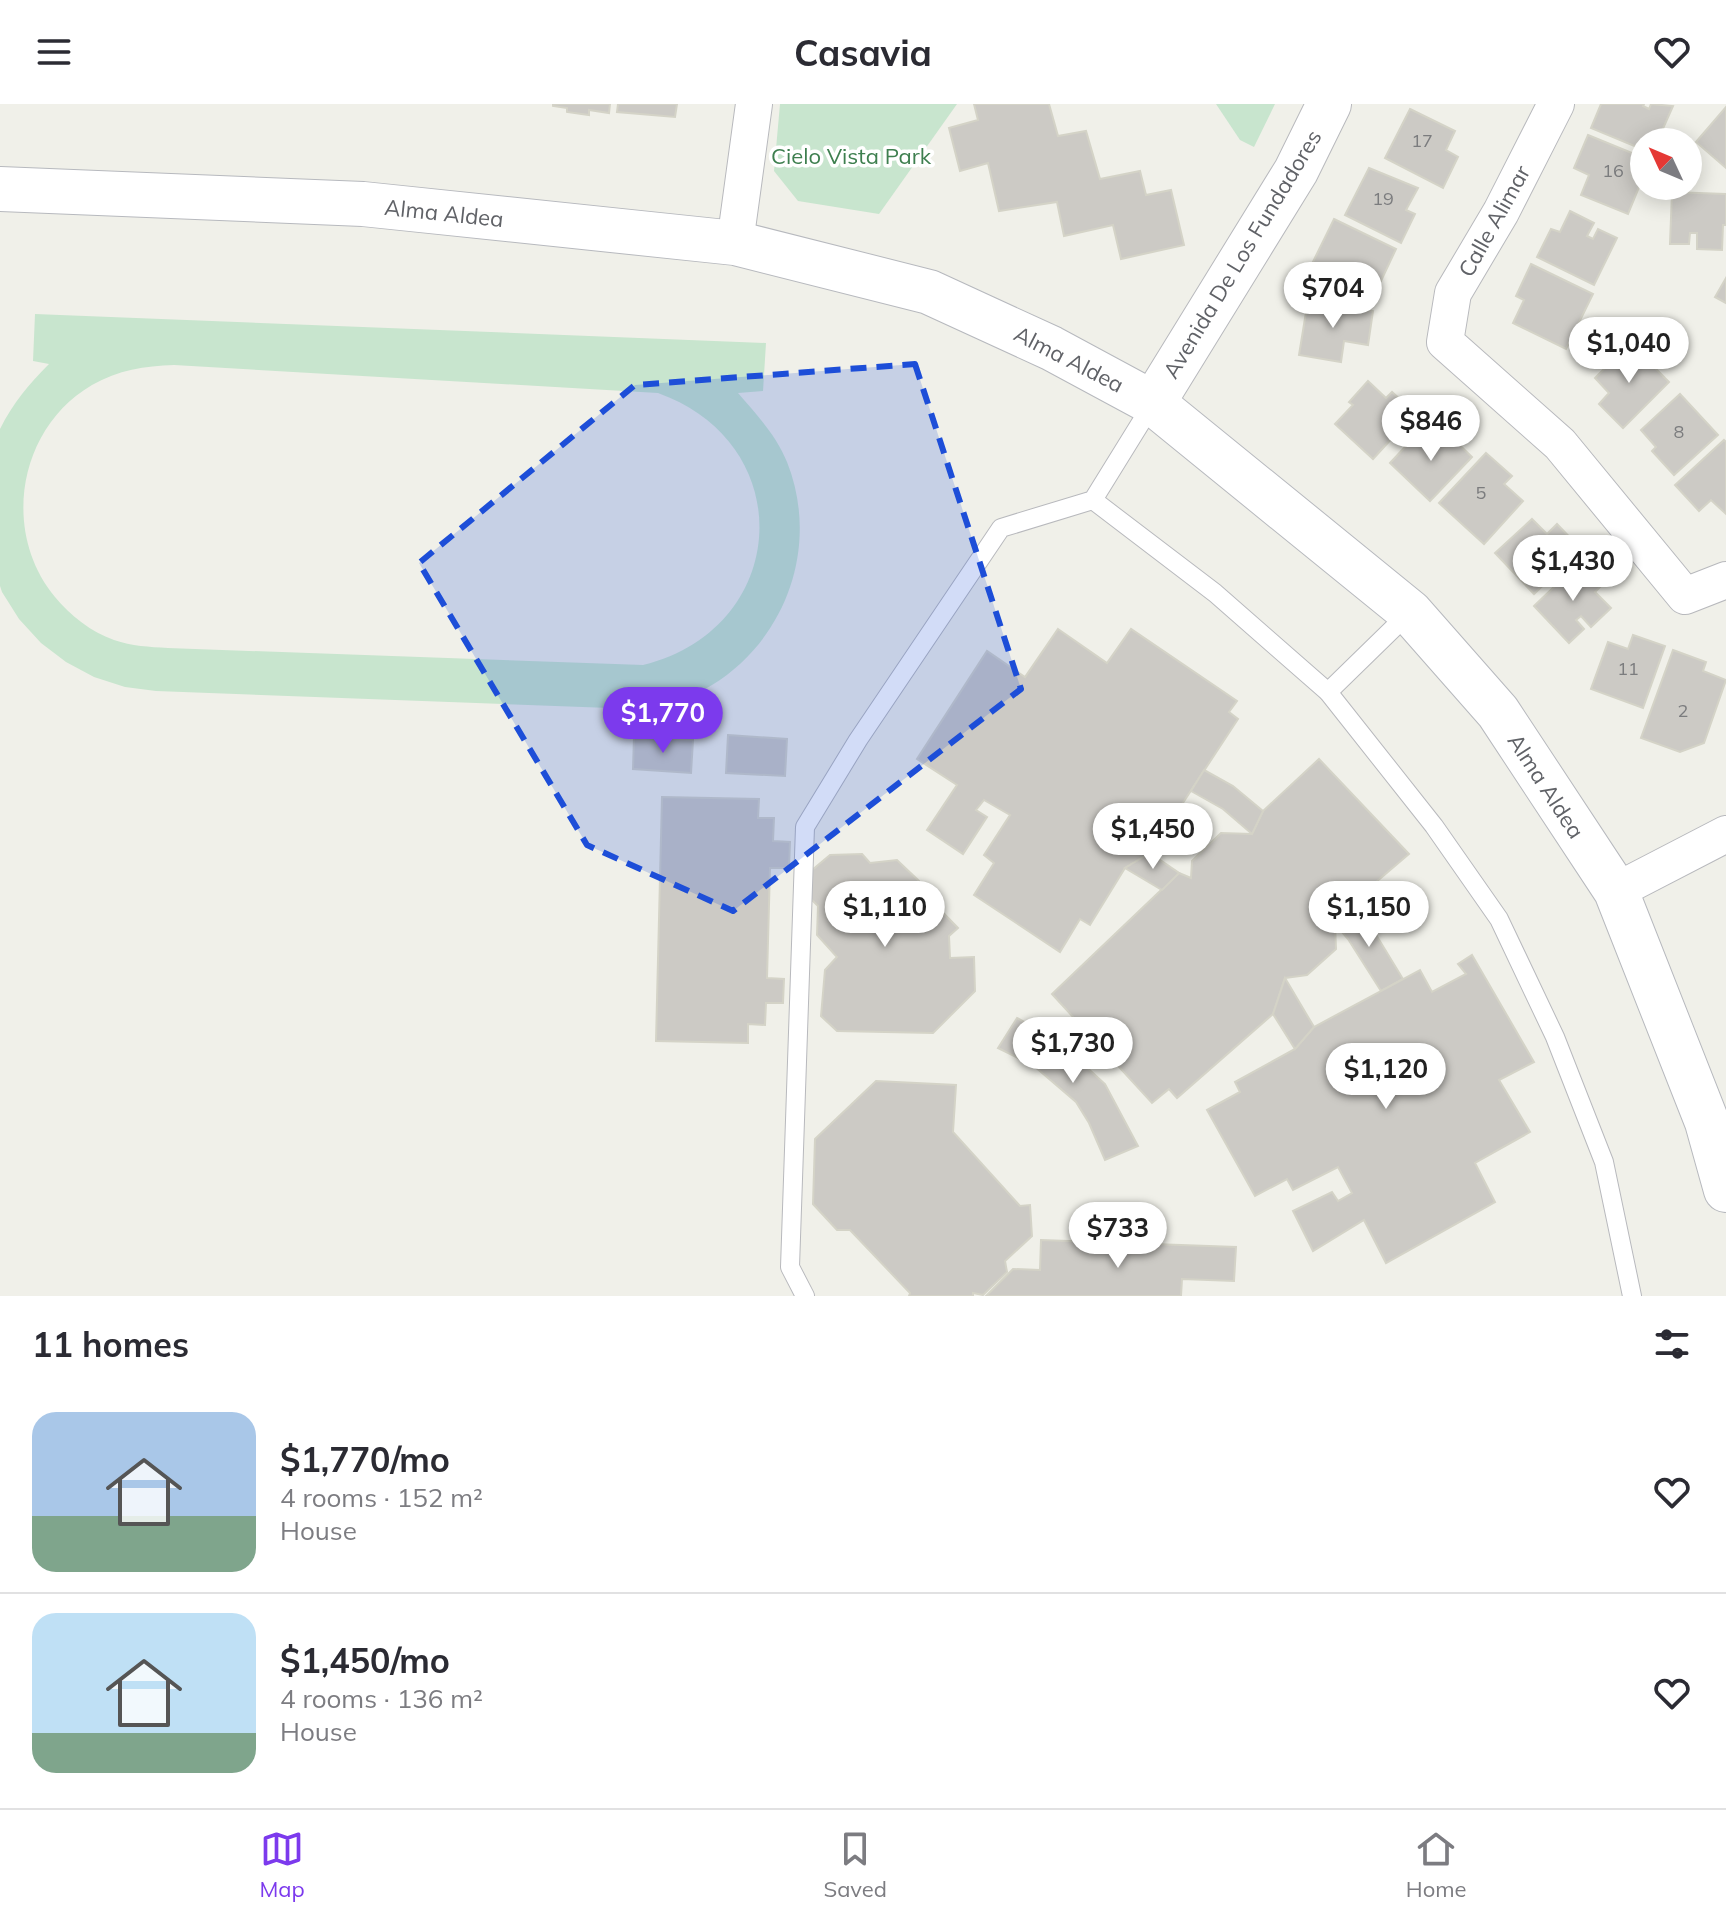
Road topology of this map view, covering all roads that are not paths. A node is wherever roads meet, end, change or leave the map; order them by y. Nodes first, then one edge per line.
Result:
1 (754, 104) edge
2 (1329, 104) edge
3 (1556, 104) edge
4 (0, 189) edge
5 (735, 243) junction
6 (1153, 403) junction
7 (1093, 500) junction
8 (1726, 580) edge
9 (1410, 612) junction
10 (1328, 692) junction
11 (1726, 834) edge
12 (1616, 891) junction
13 (1726, 1190) edge
14 (805, 1296) edge
15 (1632, 1296) edge

1 - 5 street
2 - 6 main road, Avenida De Los Fundadores
3 - 8 street, Calle Alimar
4 - 5 main road, Alma Aldea
5 - 6 main road, Alma Aldea
6 - 7 lane
6 - 9 main road, Alma Aldea
7 - 10 lane
7 - 14 lane
9 - 10 lane
9 - 12 main road, Alma Aldea
10 - 15 lane
11 - 12 street
12 - 13 main road, Alma Aldea

